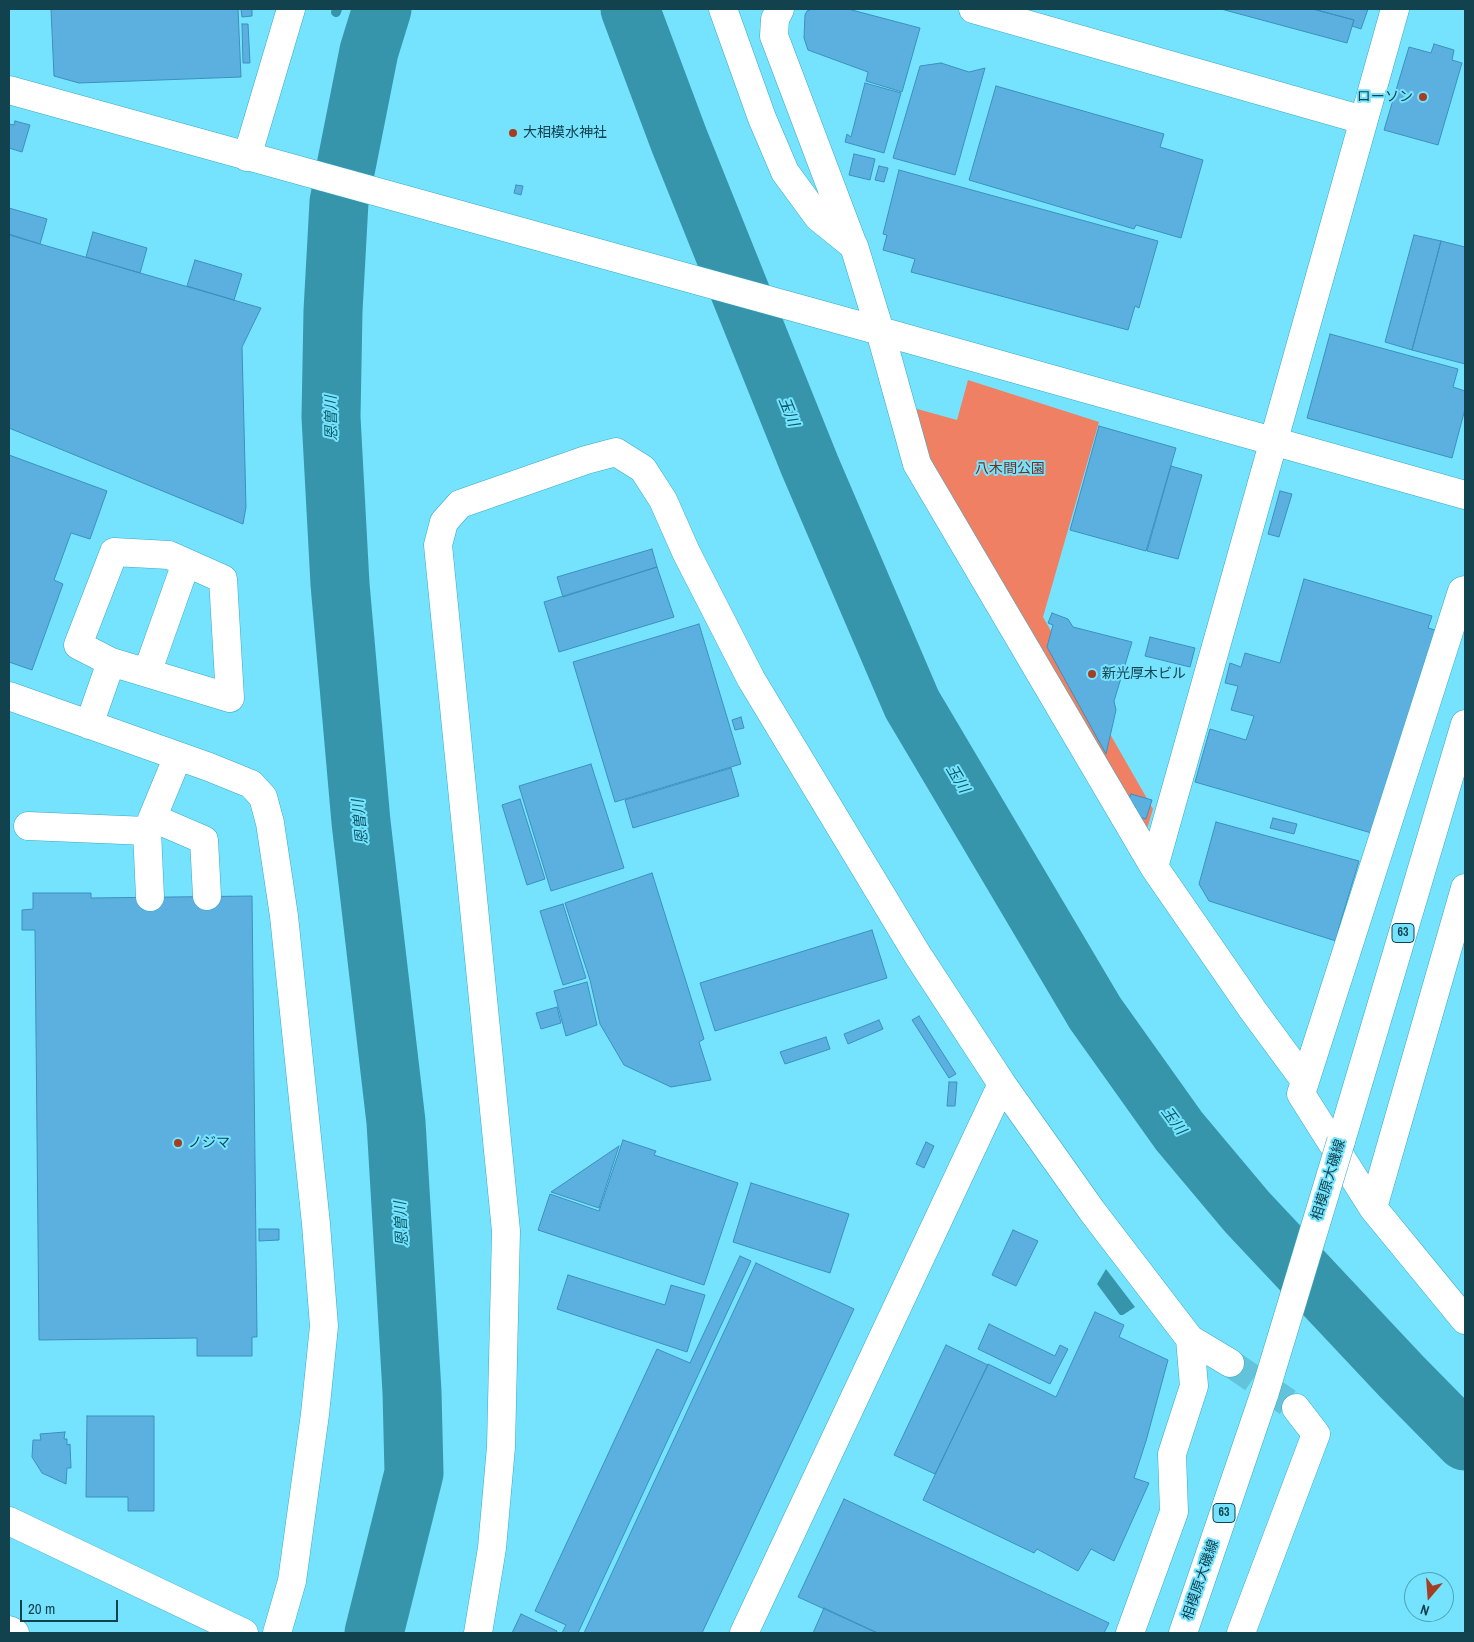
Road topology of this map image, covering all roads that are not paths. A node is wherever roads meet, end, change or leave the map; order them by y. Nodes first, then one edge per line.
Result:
1 (291, 9) edge
2 (723, 9) edge
3 (780, 9) edge
4 (973, 9) edge
5 (1395, 9) edge
6 (9, 90) edge
7 (1363, 120) junction
8 (247, 157) junction
9 (854, 246) junction
10 (873, 329) junction
11 (1274, 442) junction
12 (1465, 495) edge
13 (186, 563) junction
14 (1465, 590) edge
15 (110, 662) junction
16 (147, 673) junction
17 (9, 696) edge
18 (1465, 724) edge
19 (89, 725) junction
20 (178, 756) junction
21 (150, 824) junction
22 (28, 826) dead end
23 (1154, 867) junction
24 (1465, 888) edge
25 (207, 896) dead end
26 (150, 897) dead end
27 (1305, 1081) junction
28 (1002, 1084) junction
29 (1372, 1208) junction
30 (1465, 1320) edge
31 (1190, 1339) junction
32 (1230, 1363) tunnel mouth
33 (1296, 1408) tunnel mouth
34 (9, 1521) edge
35 (9, 1630) edge
36 (15, 1633) edge
37 (244, 1633) edge
38 (277, 1633) edge
39 (478, 1633) edge
40 (744, 1633) edge
41 (1130, 1633) edge
42 (1182, 1633) edge
43 (1241, 1633) edge

1 - 8 main road
2 - 9 main road
3 - 9 main road
4 - 7 main road
5 - 7 main road
6 - 8 main road
7 - 11 main road
8 - 10 main road
9 - 10 main road
10 - 11 main road
10 - 23 main road
11 - 12 main road
11 - 23 main road
13 - 15 main road
13 - 16 main road
13 - 16 main road
14 - 27 main road
15 - 16 main road
15 - 19 main road
17 - 19 main road
18 - 42 main road, 相模原大磯線 / 63, bridge
19 - 20 main road
20 - 21 main road
20 - 38 main road
21 - 22 main road
21 - 25 main road
21 - 26 main road
23 - 27 main road
24 - 29 main road
27 - 29 main road
28 - 31 main road
28 - 39 main road
28 - 40 main road
29 - 30 main road
31 - 32 main road
31 - 41 main road
33 - 43 main road
34 - 37 main road
35 - 36 main road

